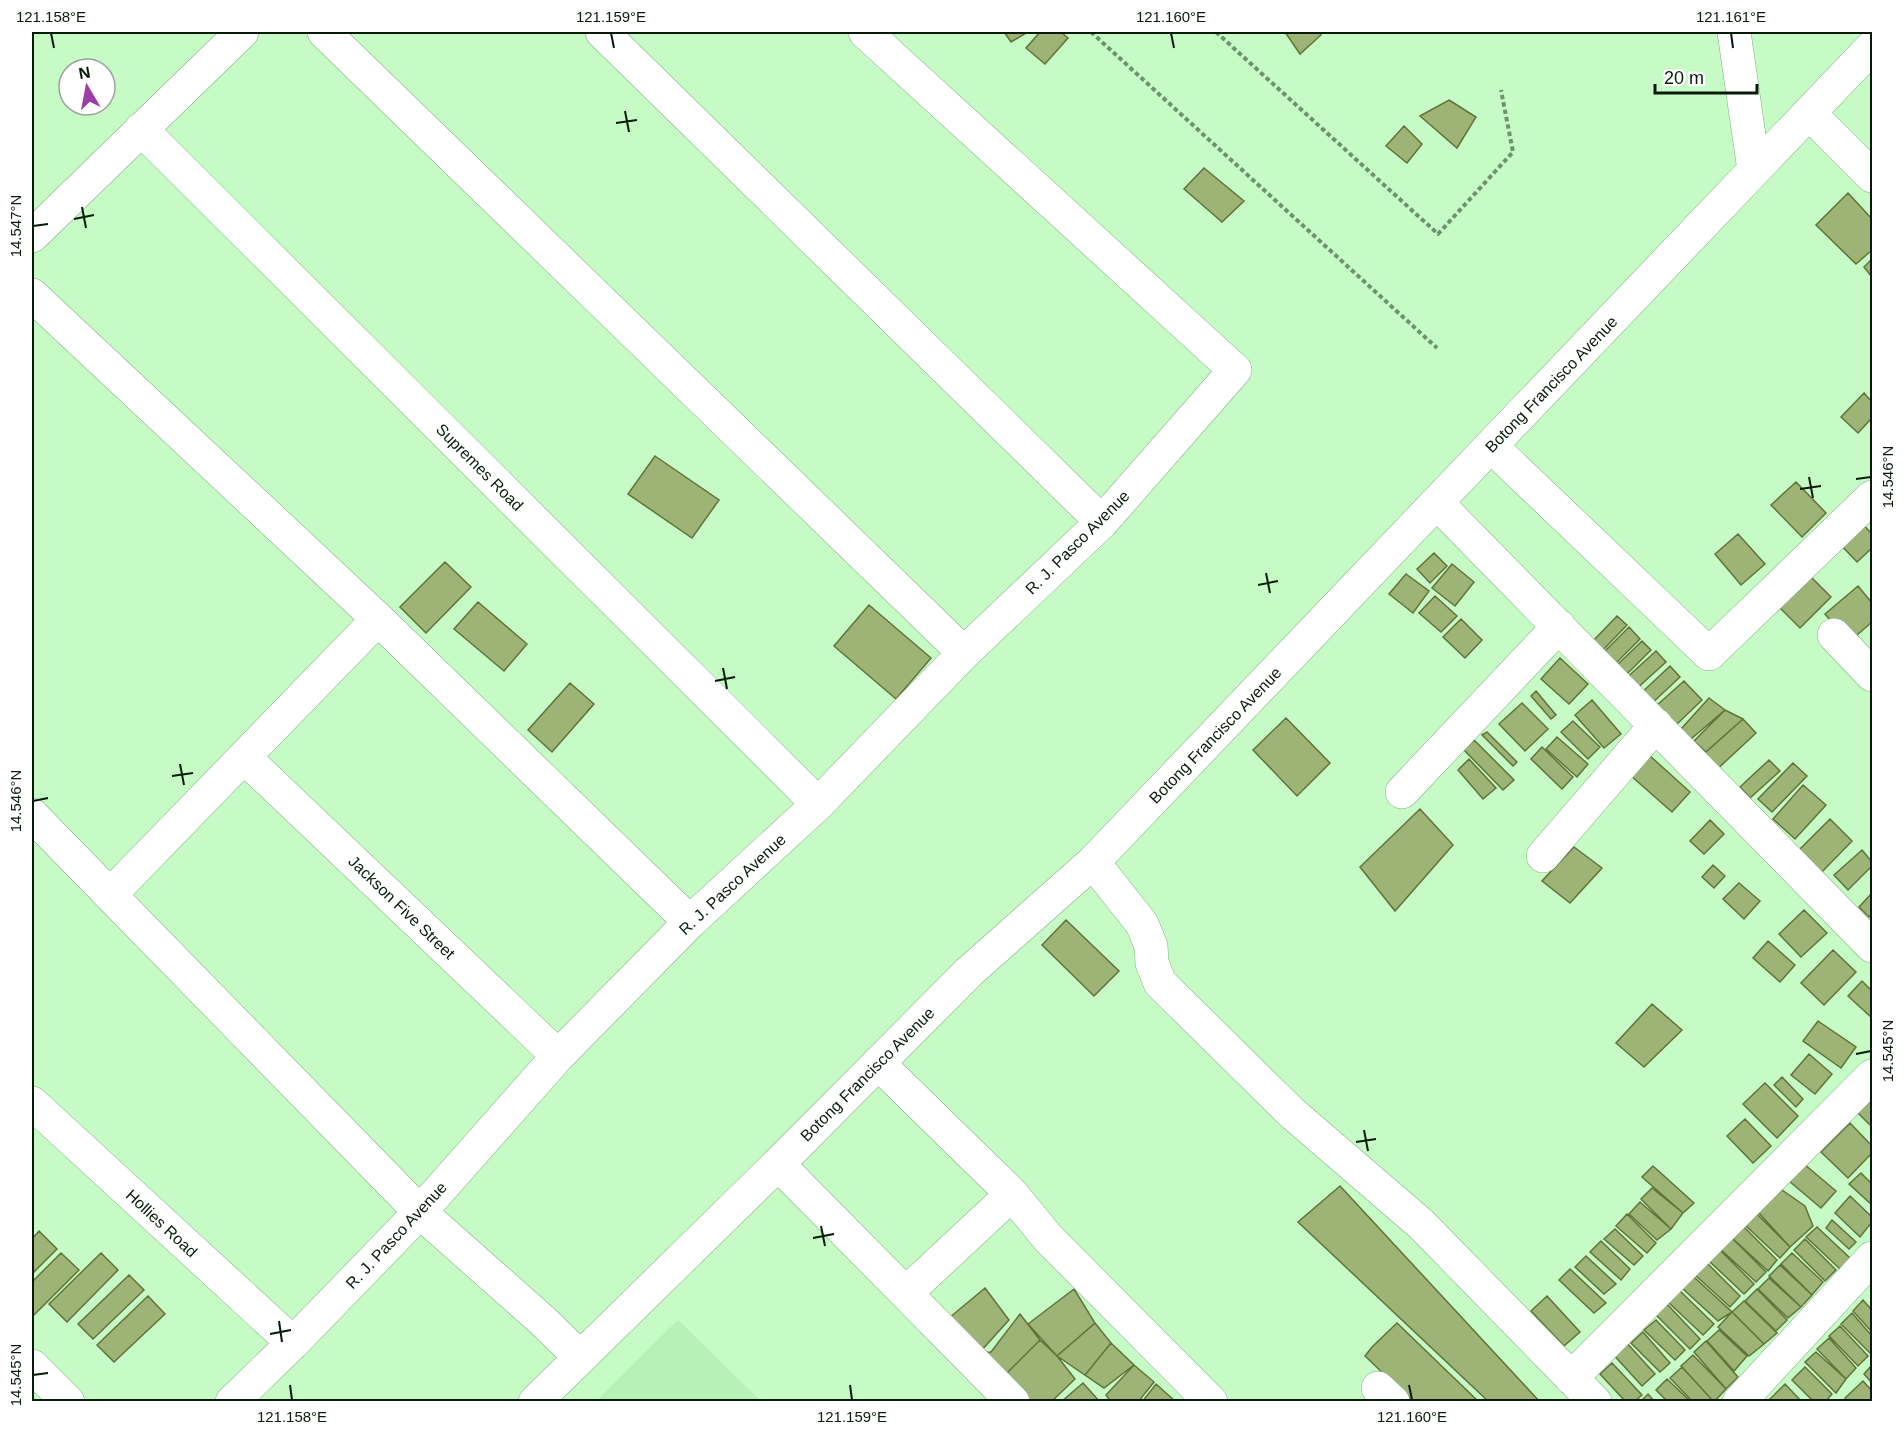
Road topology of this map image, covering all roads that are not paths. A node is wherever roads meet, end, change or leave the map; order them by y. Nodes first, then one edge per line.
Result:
1 (242, 32) edge
2 (324, 32) edge
3 (602, 32) edge
4 (865, 32) edge
5 (1734, 32) edge
6 (1872, 46) edge
7 (1809, 113) junction
8 (141, 129) junction
9 (1754, 170) junction
10 (1872, 176) edge
11 (32, 236) edge
12 (32, 295) edge
13 (1491, 446) junction
14 (1437, 503) junction
15 (1868, 510) edge
16 (1102, 522) junction
17 (378, 619) junction
18 (1559, 626) junction
19 (1834, 636) dead end
20 (964, 653) junction
21 (1872, 675) edge
22 (1656, 725) junction
23 (245, 758) junction
24 (1402, 792) dead end
25 (818, 804) junction
26 (32, 815) edge
27 (1543, 856) dead end
28 (1093, 862) junction
29 (110, 895) junction
30 (690, 922) junction
31 (1872, 946) edge
32 (558, 1056) junction
33 (878, 1063) junction
34 (1872, 1076) edge
35 (32, 1102) edge
36 (778, 1164) junction
37 (1012, 1194) junction
38 (420, 1212) junction
39 (1872, 1258) edge
40 (906, 1293) junction
41 (293, 1343) junction
42 (580, 1357) junction
43 (32, 1366) edge
44 (1571, 1378) junction
45 (68, 1401) edge
46 (232, 1401) edge
47 (535, 1401) edge
48 (1013, 1401) edge
49 (1211, 1401) edge
50 (1595, 1401) edge
51 (1739, 1401) edge

1 - 8 street
2 - 20 street
3 - 16 street
4 - 16 street, R. J. Pasco Avenue
5 - 9 street
6 - 7 street, Botong Francisco Avenue
7 - 9 street, Botong Francisco Avenue
7 - 10 street
8 - 11 street
8 - 25 street, Supremes Road
9 - 13 street, Botong Francisco Avenue
12 - 17 street
13 - 14 street, Botong Francisco Avenue
13 - 15 street
14 - 18 street
14 - 28 street, Botong Francisco Avenue
16 - 20 street, R. J. Pasco Avenue
17 - 23 street
17 - 30 street
18 - 22 street
18 - 24 street
19 - 21 street
20 - 25 street, R. J. Pasco Avenue
22 - 27 street
22 - 31 street
23 - 29 street
23 - 32 street, Jackson Five Street
25 - 30 street, R. J. Pasco Avenue
26 - 29 street
28 - 33 street, Botong Francisco Avenue
28 - 44 street
29 - 38 street
30 - 32 street, R. J. Pasco Avenue
32 - 38 street, R. J. Pasco Avenue
33 - 36 street, Botong Francisco Avenue
33 - 37 street
34 - 44 street
35 - 41 street, Hollies Road
36 - 40 street
36 - 42 street, Botong Francisco Avenue
37 - 40 street
37 - 49 street
38 - 41 street, R. J. Pasco Avenue
38 - 42 street
39 - 51 street
40 - 48 street
41 - 46 street, R. J. Pasco Avenue
42 - 47 street, Botong Francisco Avenue
43 - 45 street
44 - 50 street

